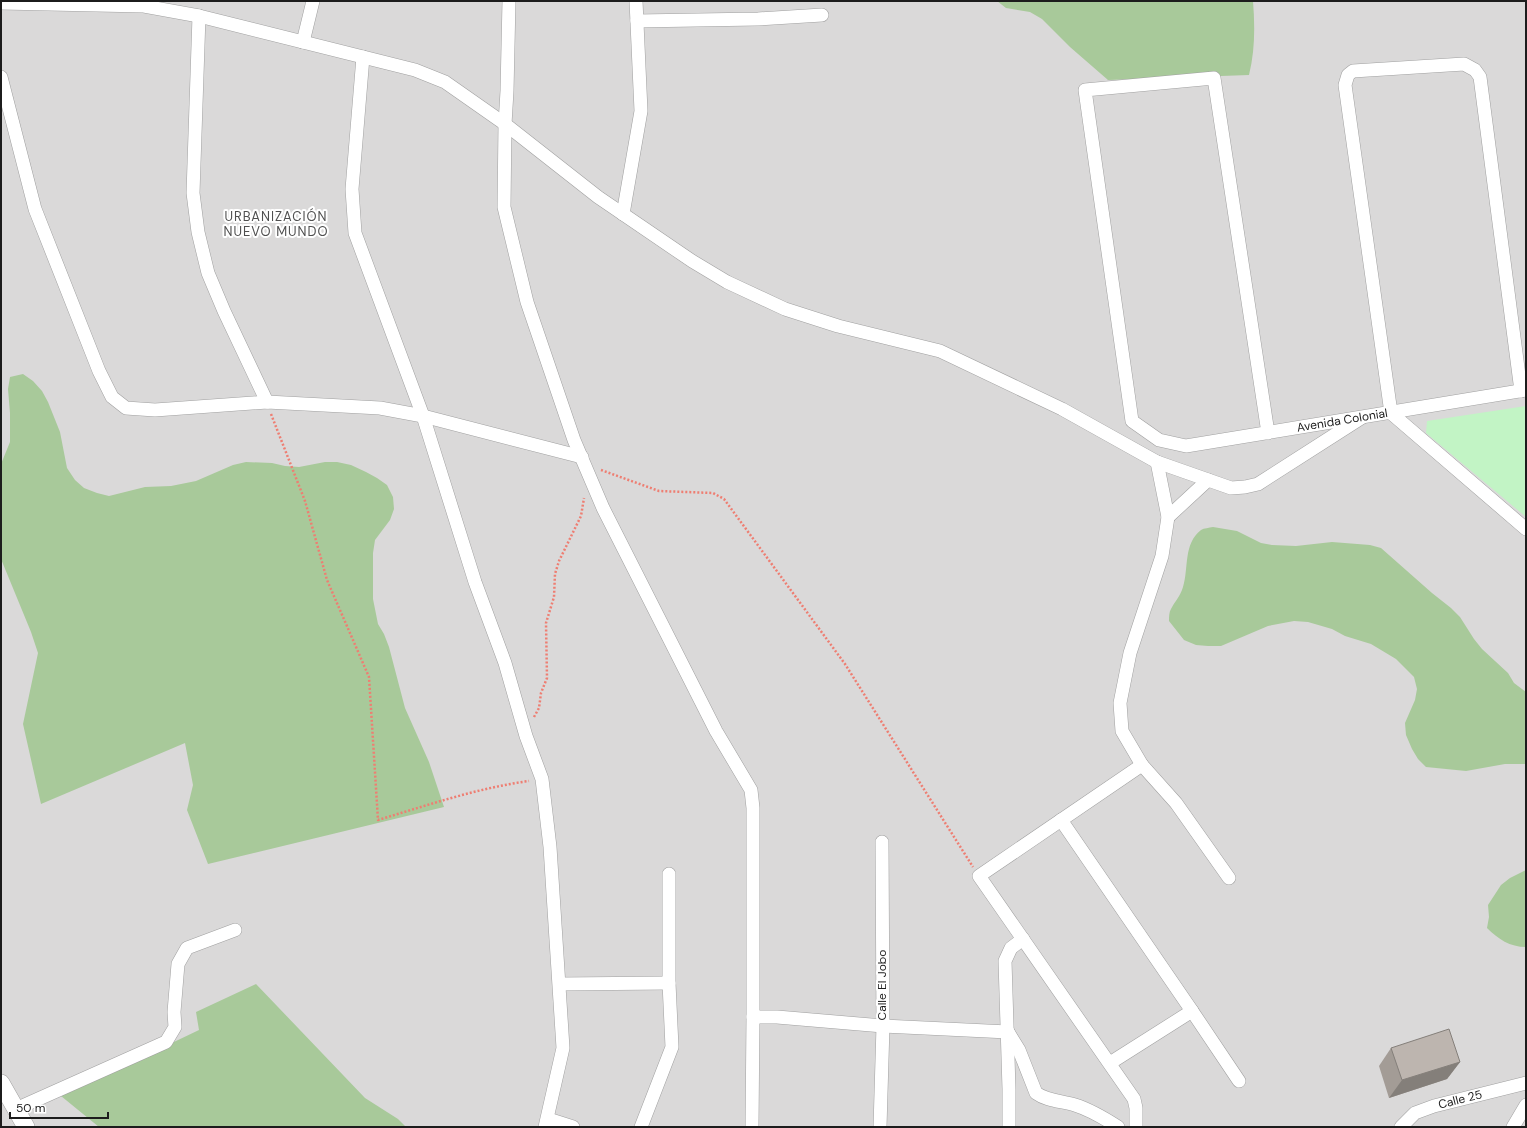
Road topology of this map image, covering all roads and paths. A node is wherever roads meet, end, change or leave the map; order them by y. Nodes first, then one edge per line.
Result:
1 (313, 1) edge
2 (509, 1) edge
3 (636, 1) edge
4 (1, 3) edge
5 (144, 3) edge
6 (822, 15) dead end
7 (199, 16) junction
8 (637, 21) junction
9 (303, 42) junction
10 (363, 57) junction
11 (1, 77) edge
12 (505, 124) junction
13 (623, 214) junction
14 (1523, 391) edge
15 (267, 402) junction
16 (1391, 414) junction
17 (423, 416) junction
18 (1361, 418) junction
19 (1268, 433) junction
20 (583, 460) junction
21 (1157, 462) junction
22 (1208, 480) junction
23 (585, 491) dead end
24 (1168, 517) junction
25 (1526, 529) edge
26 (526, 736) junction
27 (1142, 766) junction
28 (542, 779) junction
29 (1061, 820) junction
30 (882, 842) dead end
31 (669, 874) dead end
32 (979, 876) junction
33 (1229, 878) dead end
34 (235, 930) dead end
35 (1023, 939) junction
36 (669, 983) junction
37 (560, 984) junction
38 (1192, 1011) junction
39 (754, 1017) junction
40 (882, 1026) junction
41 (1008, 1032) junction
42 (1110, 1064) junction
43 (1239, 1081) dead end
44 (1, 1083) edge
45 (1526, 1083) edge
46 (1526, 1105) edge
47 (16, 1109) junction
48 (546, 1123) edge
49 (26, 1127) edge
50 (573, 1127) edge
51 (641, 1127) edge
52 (752, 1127) edge
53 (880, 1127) edge
54 (1009, 1127) edge
55 (1118, 1127) edge
56 (1136, 1127) edge
57 (1401, 1127) edge
58 (1513, 1127) edge

1 - 9 street
2 - 12 street
3 - 8 street
4 - 5 street
5 - 7 street
6 - 8 street
7 - 9 street
7 - 15 street
8 - 13 street
9 - 10 street
10 - 12 street
10 - 17 street
11 - 15 street
12 - 13 street
12 - 20 street
13 - 21 street
14 - 16 street, Avenida Colonial
14 - 16 street
15 - 17 street
15 - 28 path
16 - 18 street, Avenida Colonial
16 - 25 street
17 - 20 street
17 - 26 street
18 - 19 street, Avenida Colonial
18 - 22 street
19 - 19 street, Avenida Colonial
20 - 32 path
20 - 39 street
21 - 22 street
21 - 24 street
22 - 24 street
23 - 26 path
24 - 27 street
26 - 28 street
27 - 29 street
27 - 33 street
28 - 37 street
29 - 32 street
29 - 38 street
30 - 40 street, Calle El Jobo
31 - 36 street
32 - 35 street
34 - 47 street
35 - 41 street
35 - 42 street
36 - 37 street
36 - 51 street
37 - 48 street
38 - 42 street
38 - 43 street
39 - 40 street
39 - 52 street
40 - 41 street
40 - 53 street, Calle El Jobo
41 - 54 street
41 - 55 street
42 - 56 street
44 - 47 street
45 - 57 street, Calle 25
46 - 58 street
47 - 49 street
48 - 50 street

